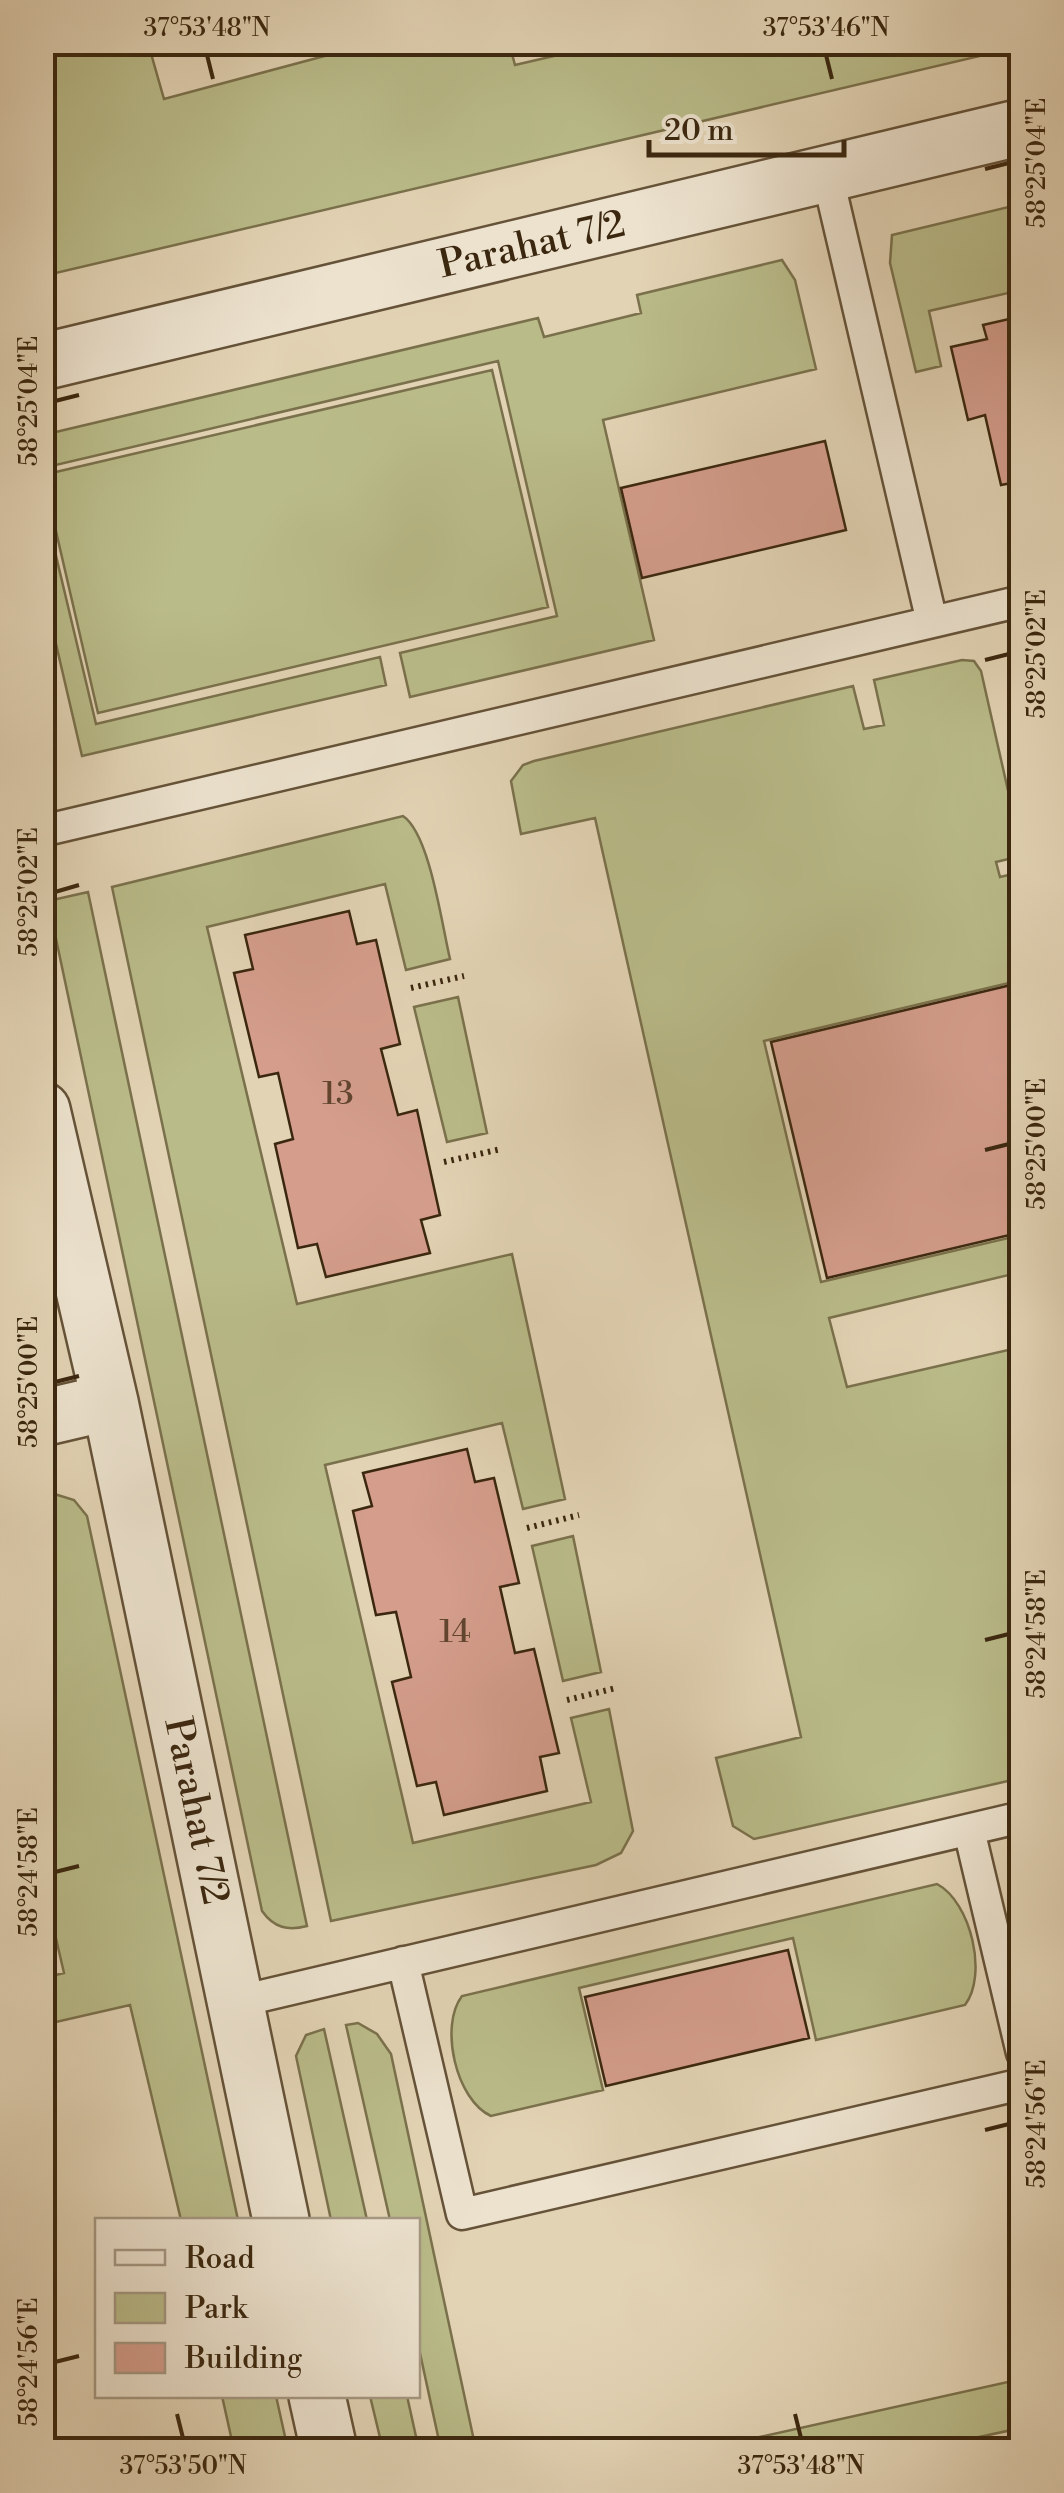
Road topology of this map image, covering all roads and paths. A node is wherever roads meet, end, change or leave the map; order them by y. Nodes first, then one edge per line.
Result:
1 (1022, 128) edge
2 (827, 174) junction
3 (42, 362) edge
4 (1022, 601) edge
5 (932, 622) junction
6 (42, 832) edge
7 (464, 976) dead end
8 (410, 988) dead end
9 (42, 1110) edge
10 (500, 1148) dead end
11 (444, 1162) dead end
12 (110, 1402) junction
13 (42, 1418) edge
14 (578, 1515) dead end
15 (527, 1528) dead end
16 (616, 1688) dead end
17 (567, 1700) dead end
18 (1022, 1817) edge
19 (969, 1830) junction
20 (403, 1962) junction
21 (236, 2002) junction
22 (1022, 2052) edge
23 (1022, 2084) edge
24 (281, 2218) edge
25 (318, 2398) edge
26 (329, 2450) edge

1 - 2 street, Parahat 7/2
2 - 3 street, Parahat 7/2
2 - 5 lane
4 - 5 lane
5 - 6 lane
7 - 8 path
9 - 12 street, Parahat 7/2
10 - 11 path
12 - 13 street
12 - 21 street, Parahat 7/2
14 - 15 path
16 - 17 path
18 - 19 lane
19 - 20 lane
19 - 22 lane
20 - 21 lane
20 - 23 lane
21 - 24 street, Parahat 7/2
25 - 26 street

